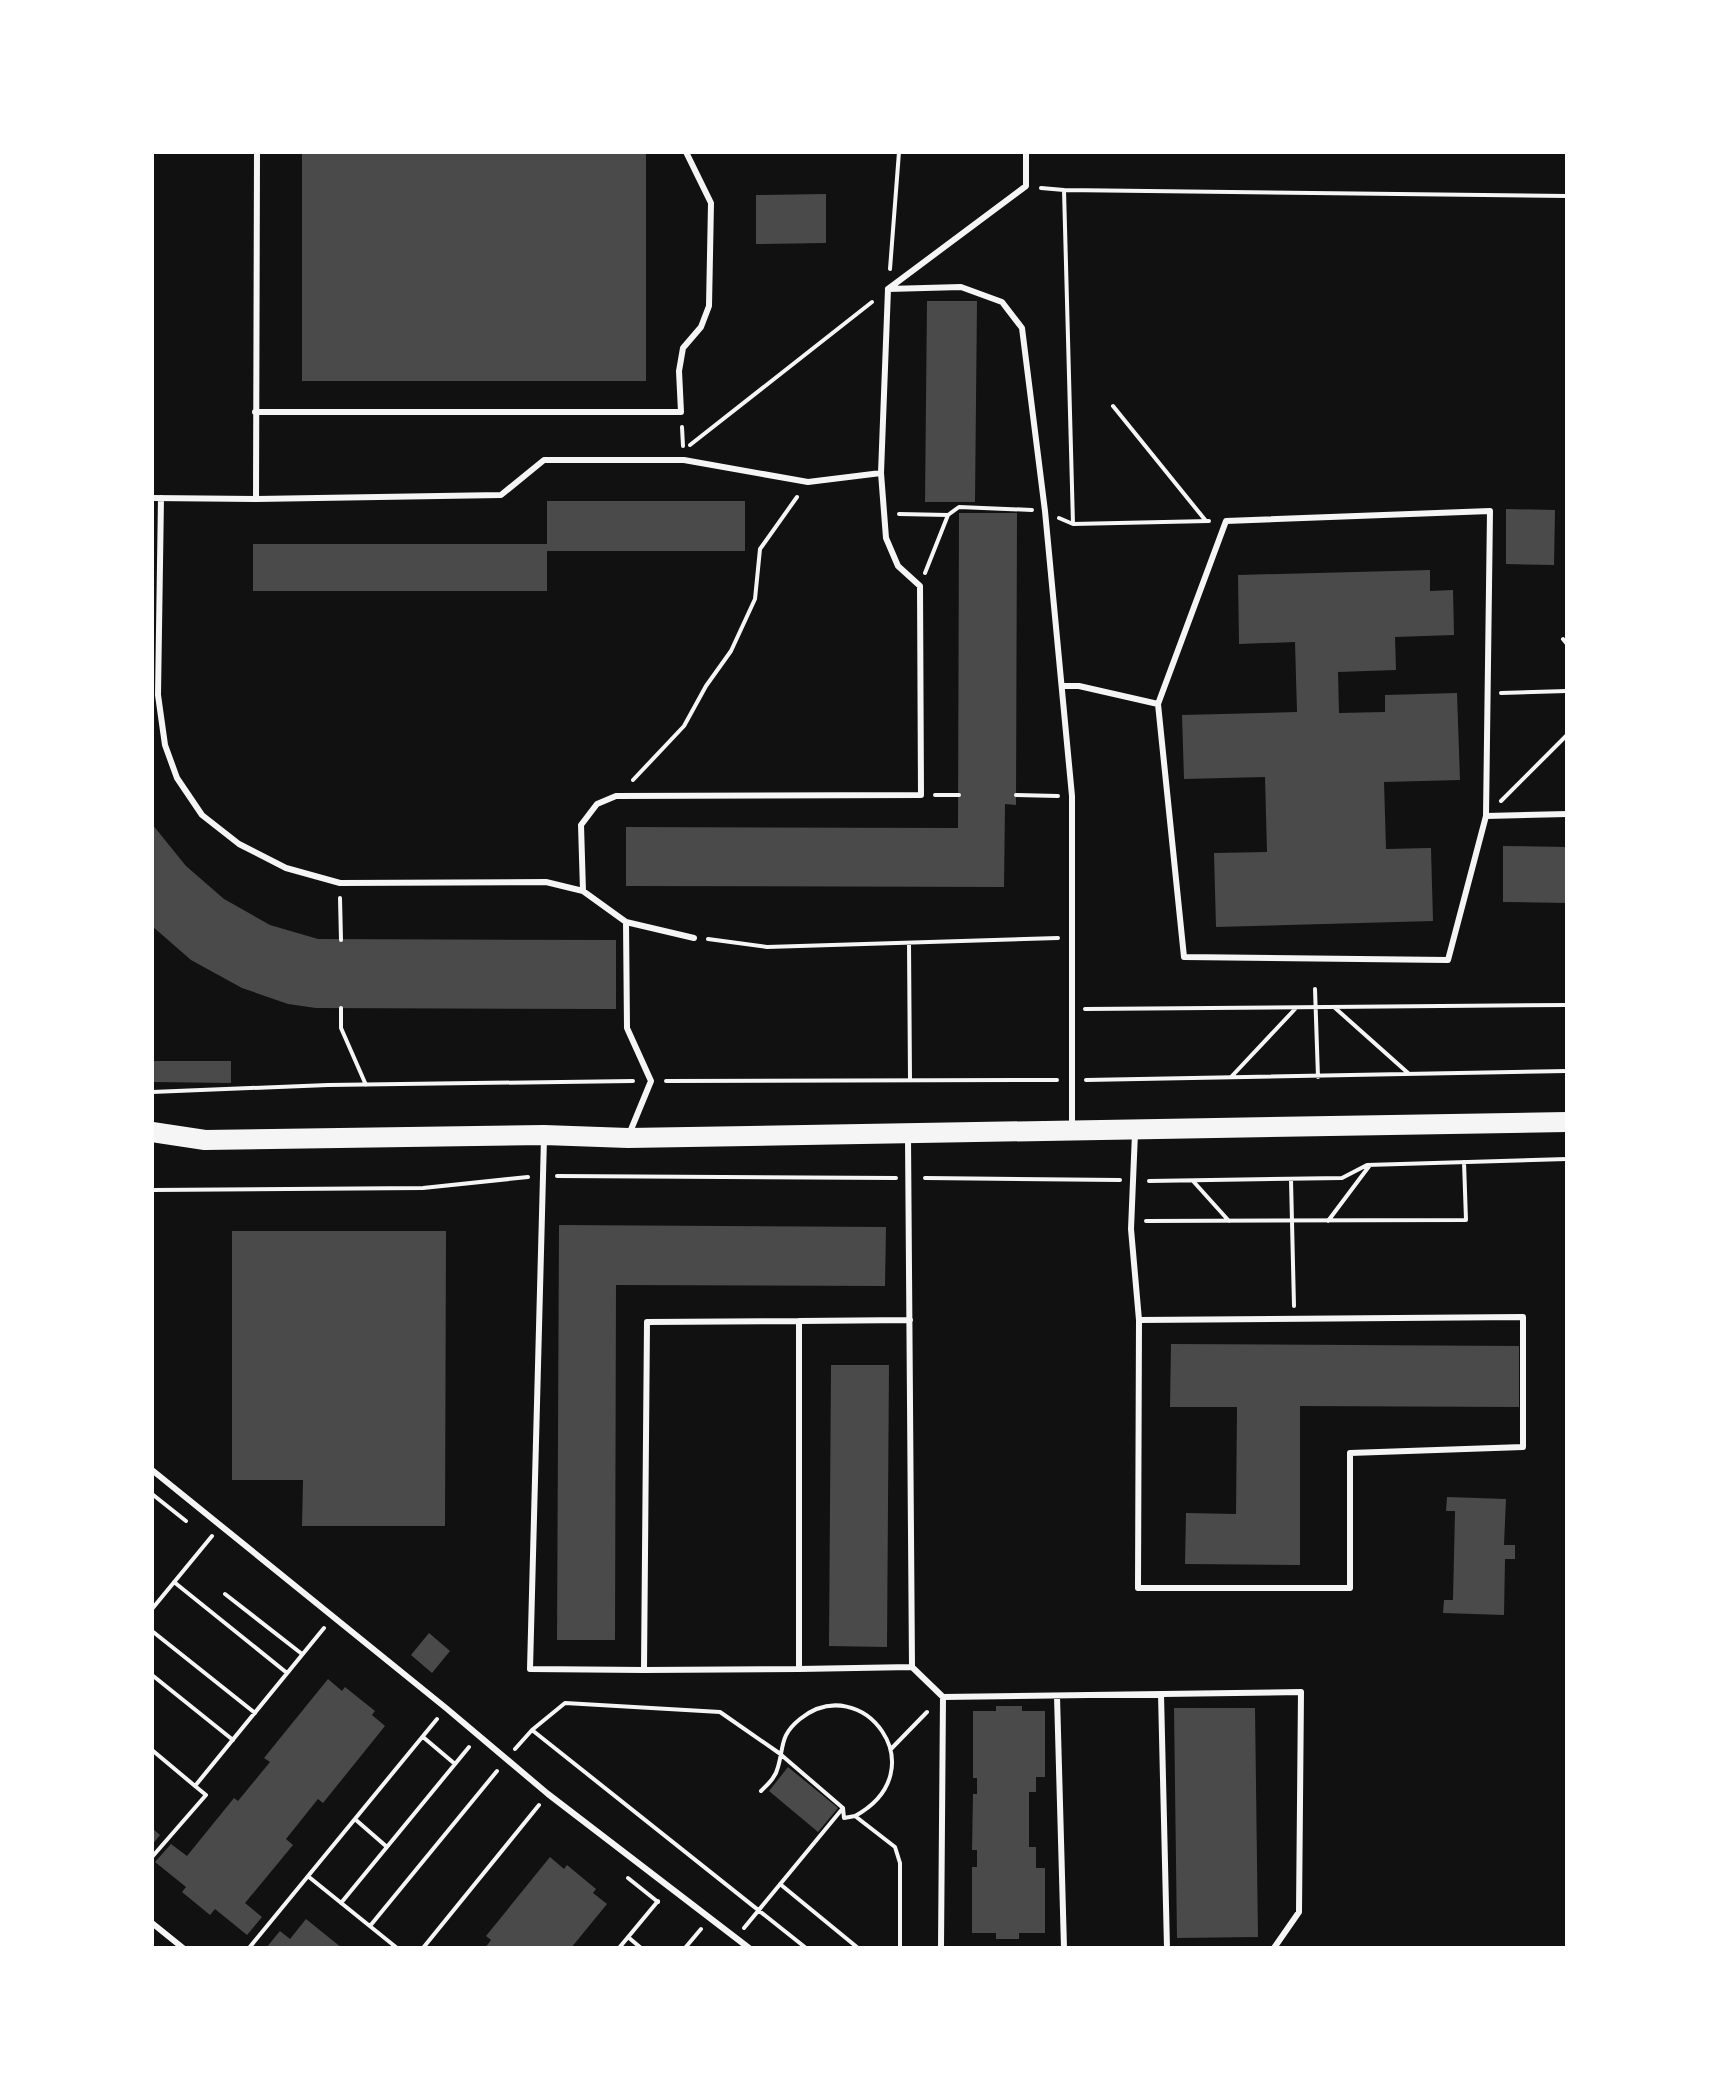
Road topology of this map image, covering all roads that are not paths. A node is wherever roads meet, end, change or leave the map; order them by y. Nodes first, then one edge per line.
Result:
1 (257, 152) edge
2 (686, 152) edge
3 (1026, 152) edge
4 (888, 289) junction
5 (255, 412) junction
6 (881, 473) junction
7 (152, 498) edge
8 (161, 498) junction
9 (256, 499) junction
10 (1063, 686) junction
11 (155, 695) edge
12 (1158, 704) junction
13 (1567, 814) edge
14 (1486, 816) junction
15 (583, 891) junction
16 (626, 922) junction
17 (694, 938) road end
18 (1567, 1122) edge
19 (1135, 1129) junction
20 (1072, 1131) junction
21 (152, 1132) edge
22 (908, 1133) junction
23 (544, 1135) junction
24 (628, 1138) junction
25 (205, 1140) junction
26 (152, 1144) edge
27 (910, 1320) junction
28 (1139, 1320) junction
29 (799, 1321) junction
30 (152, 1470) edge
31 (912, 1667) junction
32 (799, 1669) junction
33 (644, 1670) junction
34 (1161, 1694) junction
35 (1057, 1696) junction
36 (943, 1697) junction
37 (152, 1923) edge
38 (183, 1948) edge
39 (749, 1948) edge
40 (941, 1948) edge
41 (1064, 1948) edge
42 (1167, 1948) edge
43 (1274, 1948) edge

1 - 5 lane
2 - 5 lane
3 - 4 lane
4 - 6 lane
4 - 10 lane
5 - 9 lane
6 - 9 lane
6 - 15 lane
7 - 8 lane
8 - 9 lane
8 - 11 lane
10 - 12 lane
10 - 20 lane
11 - 15 lane
12 - 14 lane
12 - 14 lane
13 - 14 lane
15 - 16 lane
16 - 17 lane
16 - 24 lane
18 - 19 main road
19 - 20 main road
19 - 28 lane
20 - 22 main road
21 - 25 main road
22 - 24 main road
22 - 27 lane
23 - 24 main road
23 - 25 main road
23 - 33 lane
25 - 26 main road
27 - 29 lane
27 - 31 lane
28 - 28 lane
29 - 32 lane
29 - 33 lane
30 - 39 lane
31 - 32 lane
31 - 36 lane
32 - 33 lane
34 - 35 lane
34 - 42 lane
34 - 43 lane
35 - 36 lane
35 - 41 lane
36 - 40 lane
37 - 38 lane

